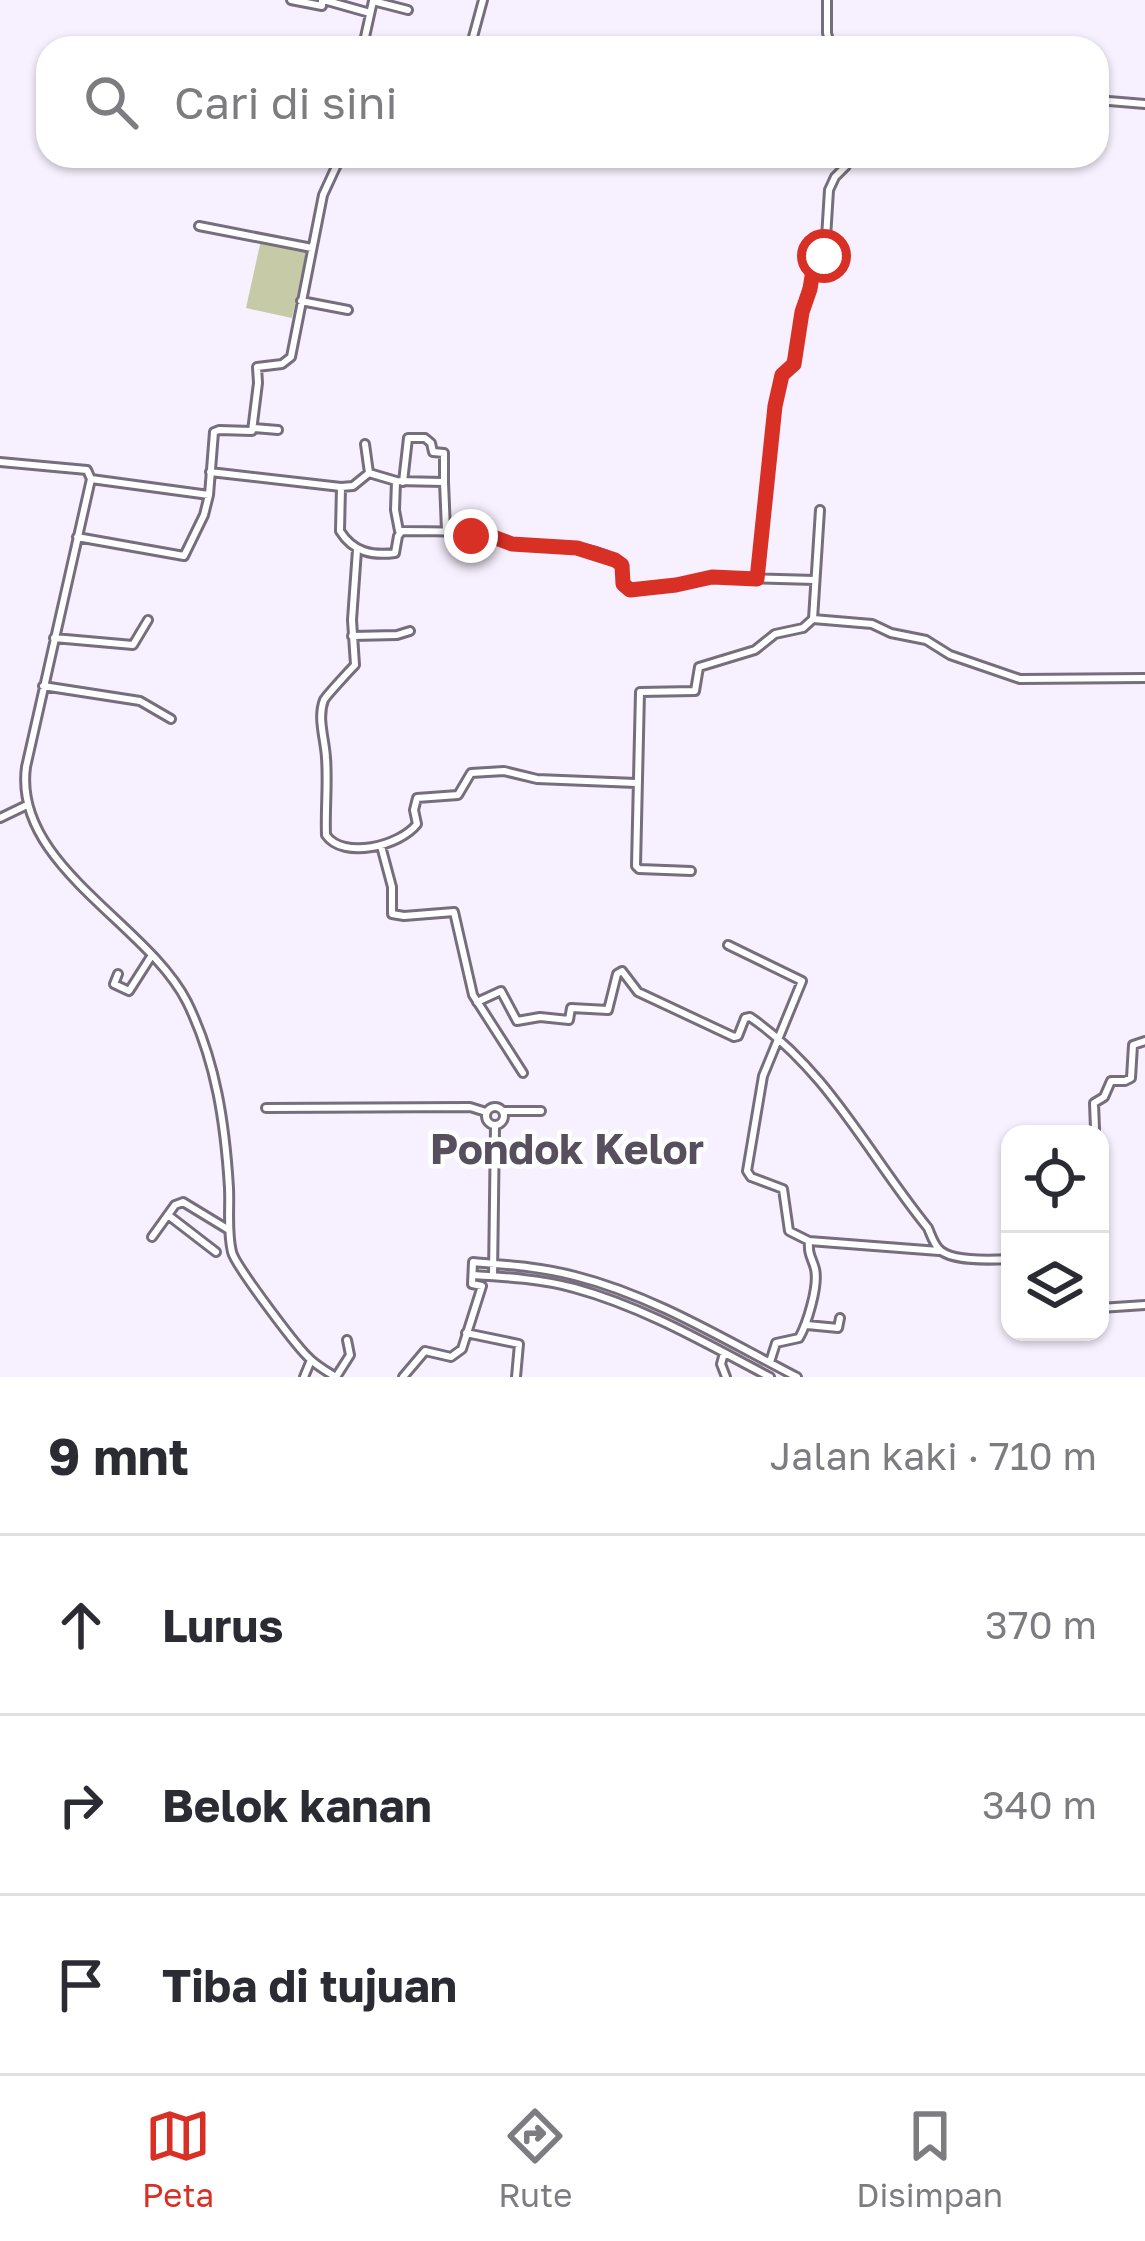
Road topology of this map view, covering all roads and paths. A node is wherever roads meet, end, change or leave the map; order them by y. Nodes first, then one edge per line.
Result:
1 (291, 0) edge
2 (323, 0) edge
3 (374, 0) edge
4 (483, 0) edge
5 (827, 0) edge
6 (408, 10) dead end
7 (370, 13) junction
8 (365, 36) edge
9 (473, 36) edge
10 (828, 36) edge
11 (1109, 101) edge
12 (1145, 104) edge
13 (335, 168) edge
14 (844, 168) edge
15 (199, 226) dead end
16 (312, 248) junction
17 (301, 302) junction
18 (348, 310) dead end
19 (254, 428) junction
20 (278, 430) dead end
21 (365, 444) dead end
22 (0, 462) edge
23 (210, 472) junction
24 (369, 473) junction
25 (91, 478) junction
26 (399, 482) junction
27 (444, 482) junction
28 (341, 487) junction
29 (209, 495) junction
30 (820, 510) dead end
31 (446, 530) junction
32 (400, 533) junction
33 (77, 537) junction
34 (357, 550) junction
35 (184, 556) junction
36 (180, 566) dead end
37 (757, 579) junction
38 (815, 580) junction
39 (813, 619) junction
40 (148, 620) dead end
41 (410, 631) dead end
42 (352, 636) junction
43 (54, 638) junction
44 (1145, 678) edge
45 (43, 686) junction
46 (171, 719) dead end
47 (636, 783) junction
48 (27, 805) junction
49 (0, 818) edge
50 (381, 846) junction
51 (691, 872) dead end
52 (728, 945) dead end
53 (152, 955) junction
54 (118, 974) dead end
55 (477, 1002) junction
56 (778, 1037) junction
57 (1145, 1041) edge
58 (523, 1073) dead end
59 (266, 1108) dead end
60 (503, 1111) junction
61 (486, 1112) junction
62 (541, 1112) dead end
63 (1094, 1125) edge
64 (495, 1126) junction
65 (168, 1216) junction
66 (230, 1230) junction
67 (152, 1237) dead end
68 (808, 1240) junction
69 (939, 1251) junction
70 (216, 1252) dead end
71 (1001, 1259) edge
72 (495, 1264) junction
73 (473, 1275) junction
74 (493, 1276) junction
75 (633, 1296) junction
76 (1145, 1305) edge
77 (629, 1307) junction
78 (1109, 1307) edge
79 (839, 1318) dead end
80 (806, 1325) junction
81 (466, 1333) junction
82 (347, 1340) dead end
83 (724, 1354) junction
84 (311, 1360) junction
85 (770, 1363) junction
86 (320, 1372) edge
87 (304, 1377) edge
88 (403, 1377) edge
89 (516, 1377) edge
90 (726, 1377) edge
91 (770, 1377) edge
92 (795, 1377) edge

1 - 2 street
2 - 7 street
3 - 6 street
3 - 7 street
4 - 9 street
5 - 10 street
7 - 8 street
11 - 12 street
13 - 16 street
14 - 37 street
15 - 16 street
16 - 17 street
17 - 18 street
17 - 19 street
19 - 20 street
19 - 23 street
21 - 24 street
22 - 25 street
23 - 28 street
23 - 29 street
24 - 26 street
24 - 28 street
25 - 29 street
25 - 33 street
26 - 27 street
26 - 27 street
26 - 32 street
27 - 31 street
28 - 34 street
29 - 35 street
30 - 38 street
31 - 32 street
31 - 37 street
32 - 34 street
33 - 35 street
33 - 43 street
34 - 42 street
35 - 36 street
37 - 38 street
38 - 39 street
39 - 44 street
39 - 47 street
40 - 43 street
41 - 42 street
42 - 50 street
43 - 45 street
45 - 46 street
45 - 48 street
47 - 50 street
47 - 51 street
48 - 49 street
48 - 53 street
50 - 55 street
52 - 56 street
53 - 54 street
53 - 66 street
55 - 56 street
55 - 58 street
56 - 68 street
56 - 69 street
57 - 63 street
59 - 61 street
60 - 61 street
60 - 62 street
60 - 64 street
61 - 64 street
64 - 72 street
65 - 66 street
65 - 67 street
65 - 70 street
66 - 84 street
68 - 69 street
68 - 80 street
69 - 71 street
72 - 73 street
72 - 74 street
72 - 75 street
73 - 74 street
73 - 81 street
74 - 77 street
75 - 77 street
75 - 85 street
76 - 78 street
77 - 83 street
79 - 80 street
80 - 85 street
81 - 88 street
81 - 89 street
82 - 86 street
83 - 90 street
83 - 91 street
84 - 86 street
84 - 87 street
85 - 92 street

